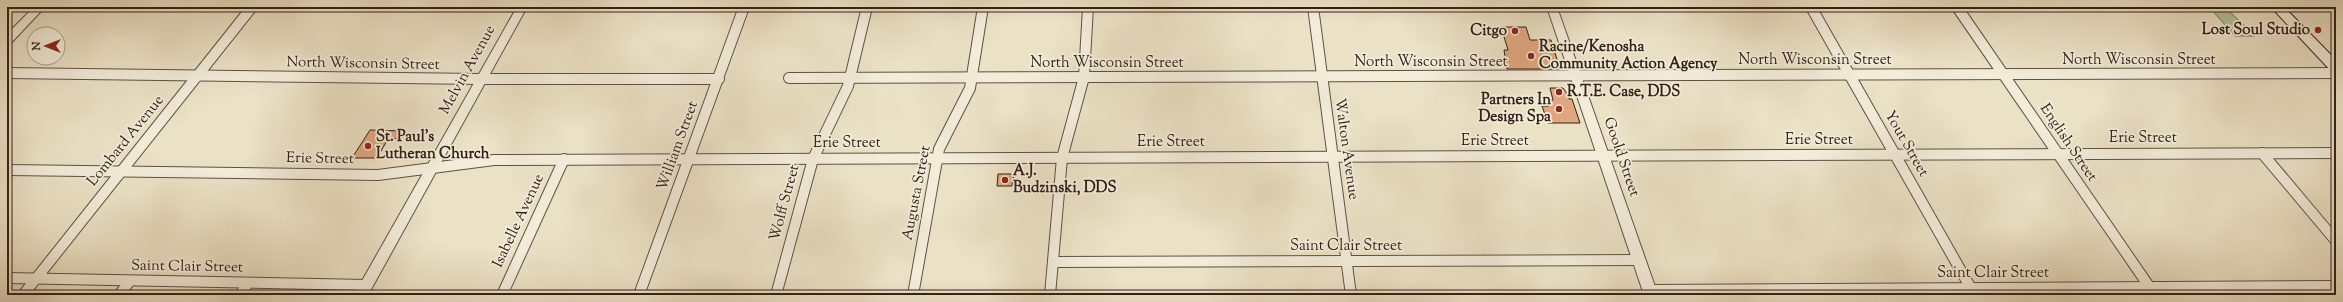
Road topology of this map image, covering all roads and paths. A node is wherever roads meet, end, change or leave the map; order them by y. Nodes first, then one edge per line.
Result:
1 (40, 7) edge
2 (252, 7) edge
3 (522, 7) edge
4 (744, 7) edge
5 (867, 7) edge
6 (983, 7) edge
7 (1088, 7) edge
8 (1312, 7) edge
9 (1552, 7) edge
10 (1811, 7) edge
11 (1957, 7) edge
12 (2277, 7) edge
13 (7, 40) edge
14 (2336, 68) edge
15 (7, 73) edge
16 (2336, 73) edge
17 (1849, 74) junction
18 (2003, 74) junction
19 (1576, 75) junction
20 (197, 76) junction
21 (1321, 76) junction
22 (1084, 77) junction
23 (789, 78) dead end
24 (850, 78) junction
25 (972, 78) junction
26 (719, 79) junction
27 (481, 80) junction
28 (2262, 153) junction
29 (2336, 153) edge
30 (2058, 154) junction
31 (1895, 155) junction
32 (1604, 156) junction
33 (1333, 157) junction
34 (937, 158) junction
35 (1062, 158) junction
36 (564, 159) junction
37 (688, 159) junction
38 (813, 159) junction
39 (430, 168) junction
40 (7, 170) edge
41 (120, 172) junction
42 (2336, 241) edge
43 (1640, 260) junction
44 (1346, 261) junction
45 (1053, 262) junction
46 (7, 278) edge
47 (36, 279) junction
48 (130, 280) junction
49 (248, 282) junction
50 (2336, 286) edge
51 (364, 290) edge
52 (2152, 291) edge
53 (1973, 292) edge
54 (1650, 293) edge
55 (23, 295) edge
56 (119, 295) edge
57 (240, 295) edge
58 (502, 295) edge
59 (639, 295) edge
60 (776, 295) edge
61 (913, 295) edge
62 (1050, 295) edge
63 (1351, 295) edge

1 - 13 street
2 - 20 street, Lombard Avenue
3 - 27 street, Melvin Avenue
4 - 26 street, William Street
5 - 24 street, Wolff Street
6 - 25 street, Augusta Street
7 - 22 street
8 - 21 street, Walton Avenue
9 - 19 street, Goold Street
10 - 17 street, Yout Street
11 - 18 street, English Street
12 - 14 main road
15 - 20 street, North Wisconsin Street
16 - 18 street, North Wisconsin Street
17 - 18 street, North Wisconsin Street
17 - 19 street, North Wisconsin Street
17 - 31 street, Yout Street
18 - 30 street, English Street
19 - 21 street, North Wisconsin Street
19 - 32 street, Goold Street
20 - 27 street, North Wisconsin Street
20 - 41 street, Lombard Avenue
21 - 22 street, North Wisconsin Street
21 - 33 street, Walton Avenue
22 - 25 street, North Wisconsin Street
22 - 35 street
23 - 24 street, North Wisconsin Street
24 - 25 street, North Wisconsin Street
24 - 38 street, Wolff Street
25 - 34 street, Augusta Street
26 - 27 street, North Wisconsin Street
26 - 37 street, William Street
27 - 39 street, Melvin Avenue
28 - 29 street, Erie Street
28 - 30 street, Erie Street
28 - 42 street
30 - 31 street, Erie Street
30 - 52 street, English Street
31 - 32 street, Erie Street
31 - 53 street, Yout Street
32 - 33 street, Erie Street
32 - 43 street, Goold Street
33 - 35 street, Erie Street
33 - 44 street, Walton Avenue
34 - 35 street, Erie Street
34 - 38 street, Erie Street
34 - 61 street, Augusta Street
35 - 45 street
36 - 37 street, Erie Street
36 - 39 street, Erie Street
36 - 58 street, Isabelle Avenue
37 - 38 street, Erie Street
37 - 59 street, William Street
38 - 60 street, Wolff Street
39 - 41 street, Erie Street
39 - 51 street, Melvin Avenue
40 - 41 street, Erie Street
41 - 47 street, Lombard Avenue
43 - 44 street, Saint Clair Street
43 - 54 street, Goold Street
44 - 45 street, Saint Clair Street
44 - 63 street, Walton Avenue
45 - 62 street
46 - 47 street, Saint Clair Street
47 - 48 street, Saint Clair Street
47 - 55 street, Lombard Avenue
48 - 49 street, Saint Clair Street
48 - 56 street
49 - 51 street, Saint Clair Street
49 - 57 street
50 - 52 street, Saint Clair Street
52 - 53 street, Saint Clair Street
53 - 54 street, Saint Clair Street

